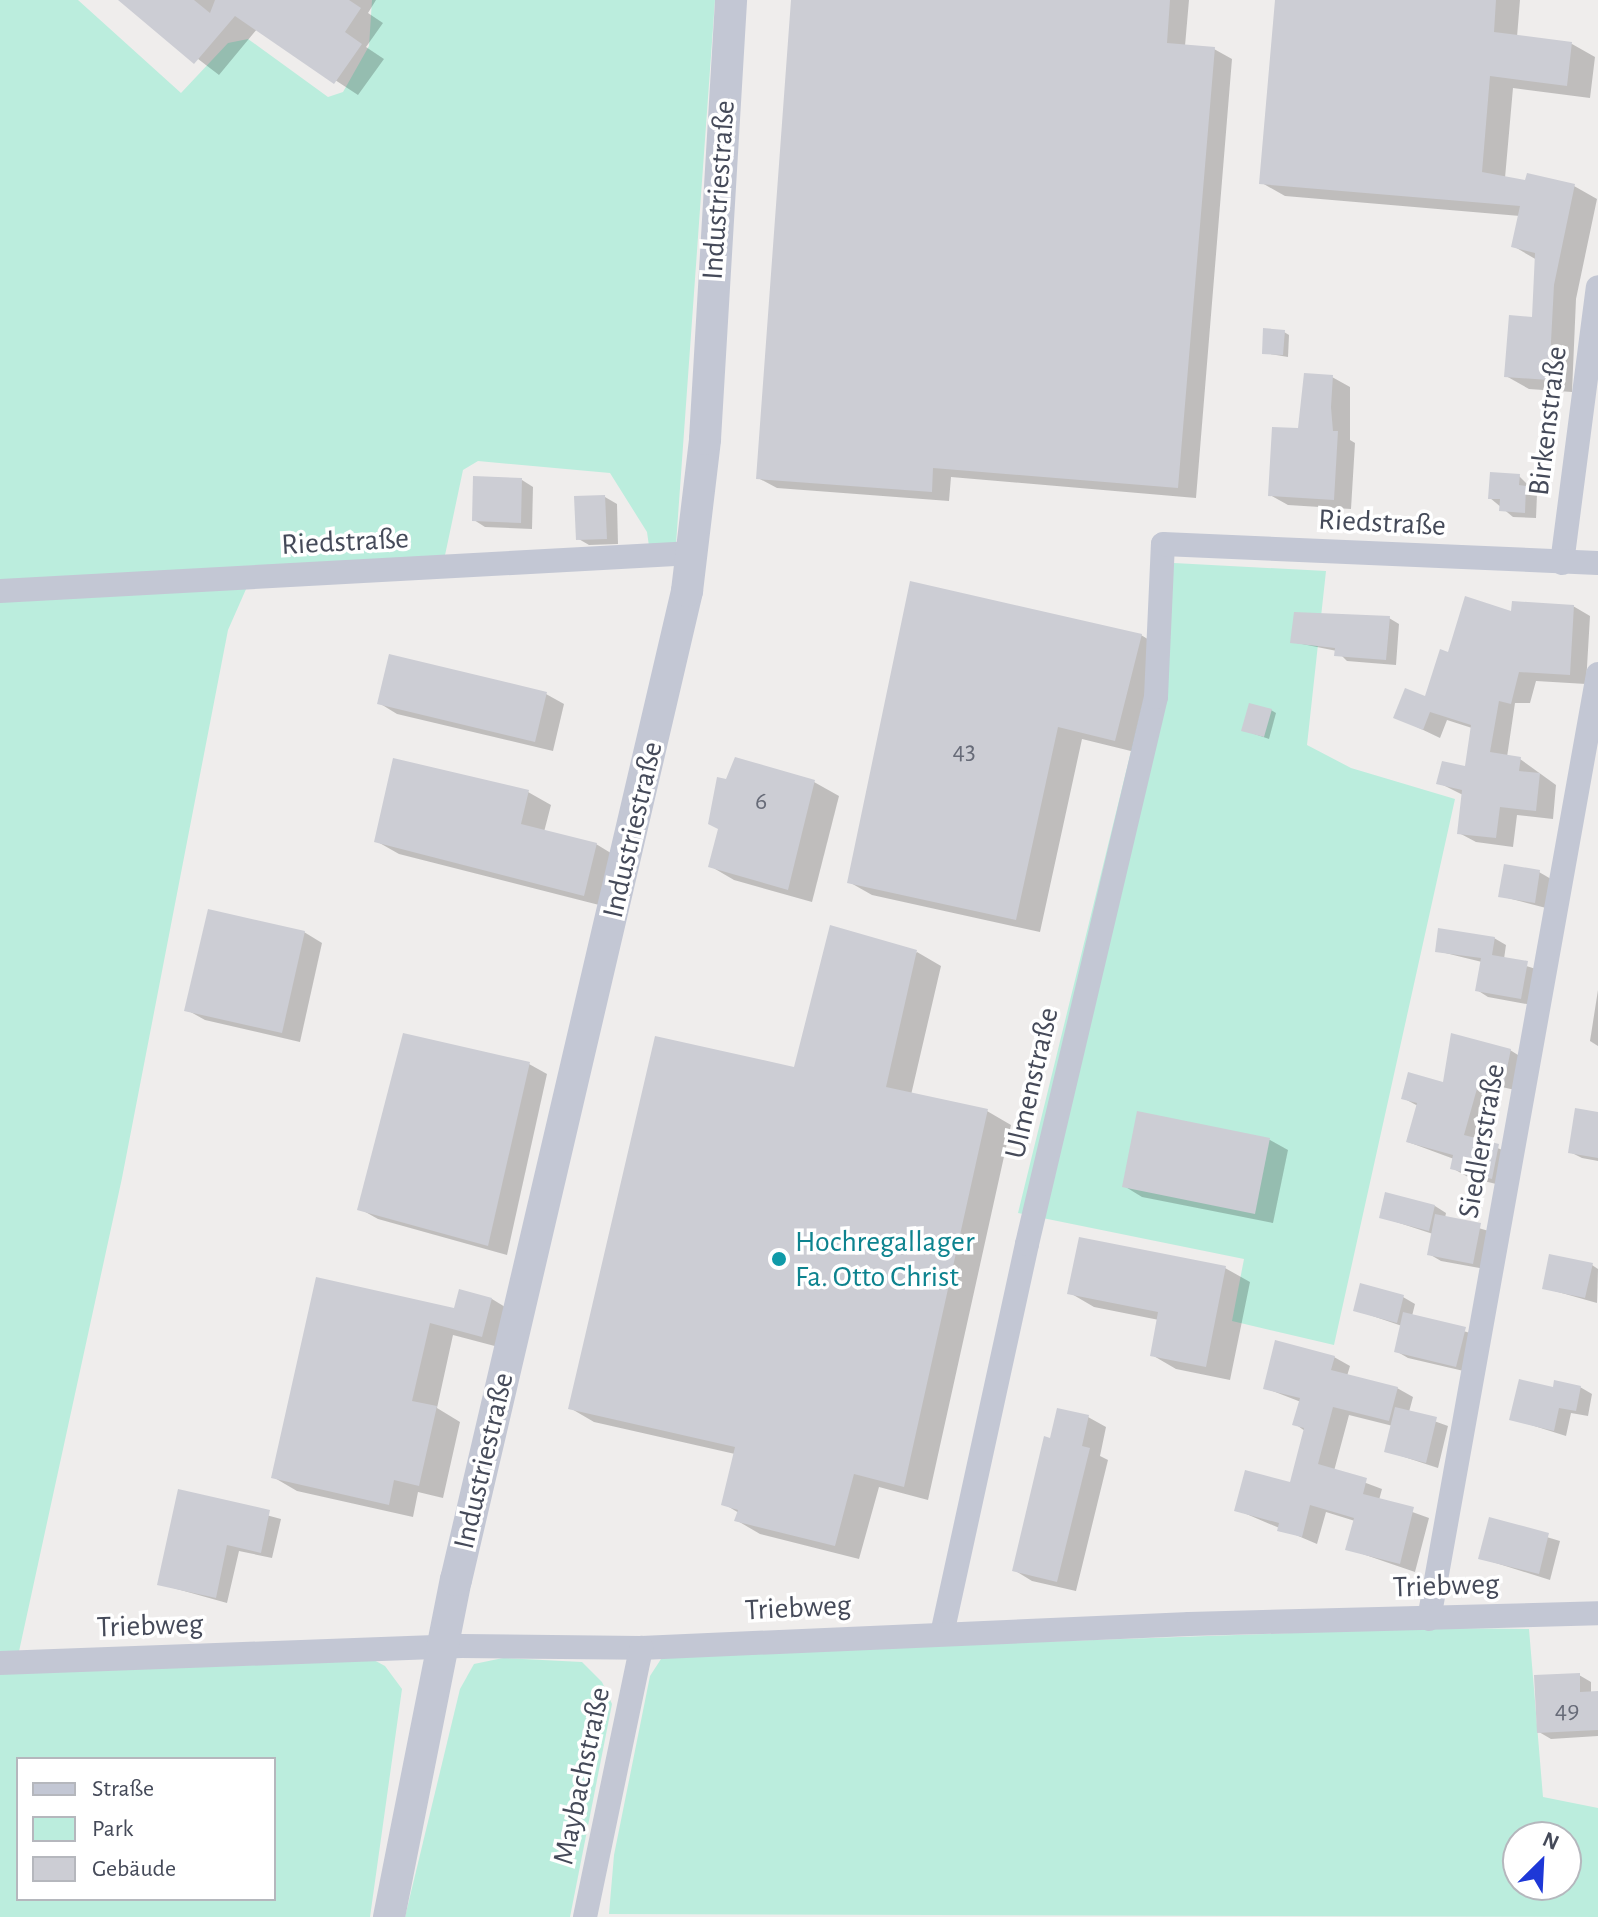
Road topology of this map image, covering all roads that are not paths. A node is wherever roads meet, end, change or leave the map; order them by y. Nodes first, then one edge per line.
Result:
1 (731, 0) edge
2 (1598, 287) edge
3 (1163, 544) joint
4 (693, 553) junction
5 (1562, 563) junction
6 (1598, 563) edge
7 (0, 591) edge
8 (1598, 674) edge
9 (1598, 1613) edge
10 (1429, 1619) junction
11 (942, 1634) junction
12 (443, 1647) junction
13 (641, 1648) junction
14 (0, 1663) edge
15 (389, 1917) edge
16 (585, 1917) edge

1 - 4 street, Industriestraße
2 - 5 street, Birkenstraße
3 - 5 street, Riedstraße
3 - 11 street, Ulmenstraße
4 - 7 street, Riedstraße
4 - 12 street, Industriestraße
5 - 6 street, Riedstraße
8 - 10 street, Siedlerstraße
9 - 10 street, Triebweg
10 - 11 street, Triebweg
11 - 13 street, Triebweg
12 - 13 street, Triebweg
12 - 14 street, Triebweg
12 - 15 street, Industriestraße
13 - 16 street, Maybachstraße

